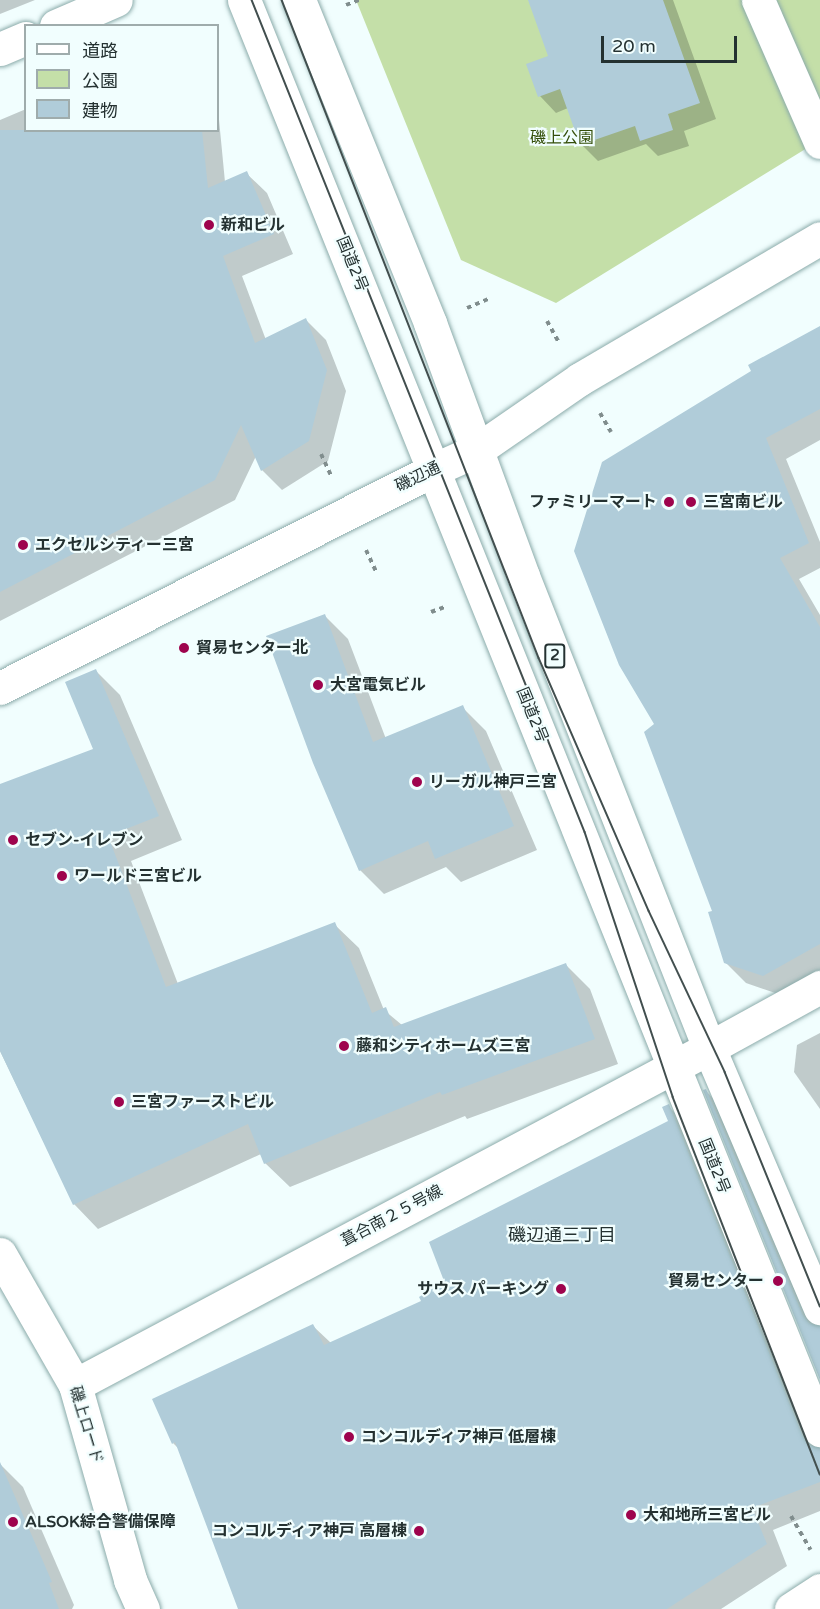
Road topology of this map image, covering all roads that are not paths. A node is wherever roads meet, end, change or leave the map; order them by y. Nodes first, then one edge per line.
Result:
1 (116, 0) edge
2 (244, 0) edge
3 (299, 0) edge
4 (758, 0) edge
5 (61, 24) edge
6 (24, 39) edge
7 (0, 49) edge
8 (820, 142) edge
9 (820, 238) edge
10 (477, 450) junction
11 (433, 470) junction
12 (0, 688) edge
13 (820, 987) edge
14 (709, 1048) junction
15 (674, 1066) junction
16 (0, 1254) edge
17 (820, 1308) edge
18 (75, 1385) junction
19 (820, 1430) edge
20 (820, 1590) edge
21 (143, 1609) edge
22 (791, 1609) edge

1 - 5 main road
2 - 11 main road, 国道2号
3 - 10 main road, 2
4 - 8 main road
6 - 7 main road
9 - 10 main road, 磯辺通
10 - 11 main road, 磯辺通
10 - 14 main road, 2
11 - 12 main road, 磯辺通
11 - 15 main road, 国道2号
13 - 14 main road, 葺合南２５号線
14 - 15 main road, 葺合南２５号線
14 - 17 main road, 2
15 - 18 main road, 葺合南２５号線
15 - 19 main road, 国道2号
16 - 18 main road, 磯上ロード
18 - 21 main road, 磯上ロード
20 - 22 main road

